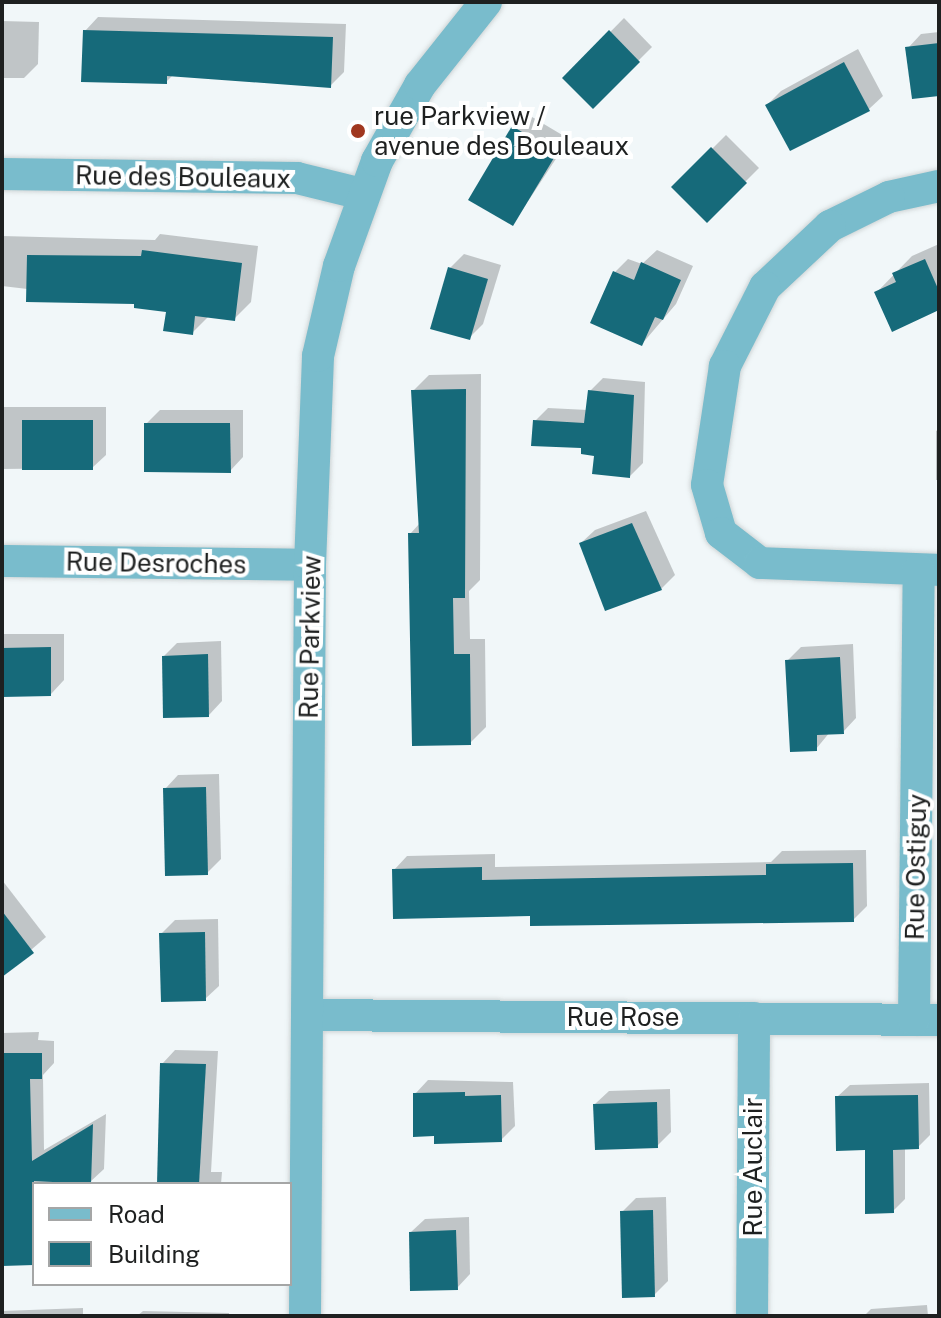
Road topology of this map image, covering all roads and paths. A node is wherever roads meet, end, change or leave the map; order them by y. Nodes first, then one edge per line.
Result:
1 (486, 2) edge
2 (2, 174) edge
3 (939, 186) edge
4 (362, 194) junction
5 (2, 561) edge
6 (310, 565) junction
7 (929, 570) edge
8 (307, 1015) junction
9 (754, 1018) junction
10 (927, 1020) edge
11 (305, 1316) edge
12 (752, 1316) edge

1 - 4 street, Rue Parkview
2 - 4 street, Rue des Bouleaux
3 - 7 street, Rue Ostiguy
4 - 6 street, Rue Parkview
5 - 6 street, Rue Desroches
6 - 8 street, Rue Parkview
7 - 10 street, Rue Ostiguy
8 - 9 street, Rue Rose
8 - 11 street, Rue Parkview
9 - 10 street, Rue Rose
9 - 12 street, Rue Auclair

